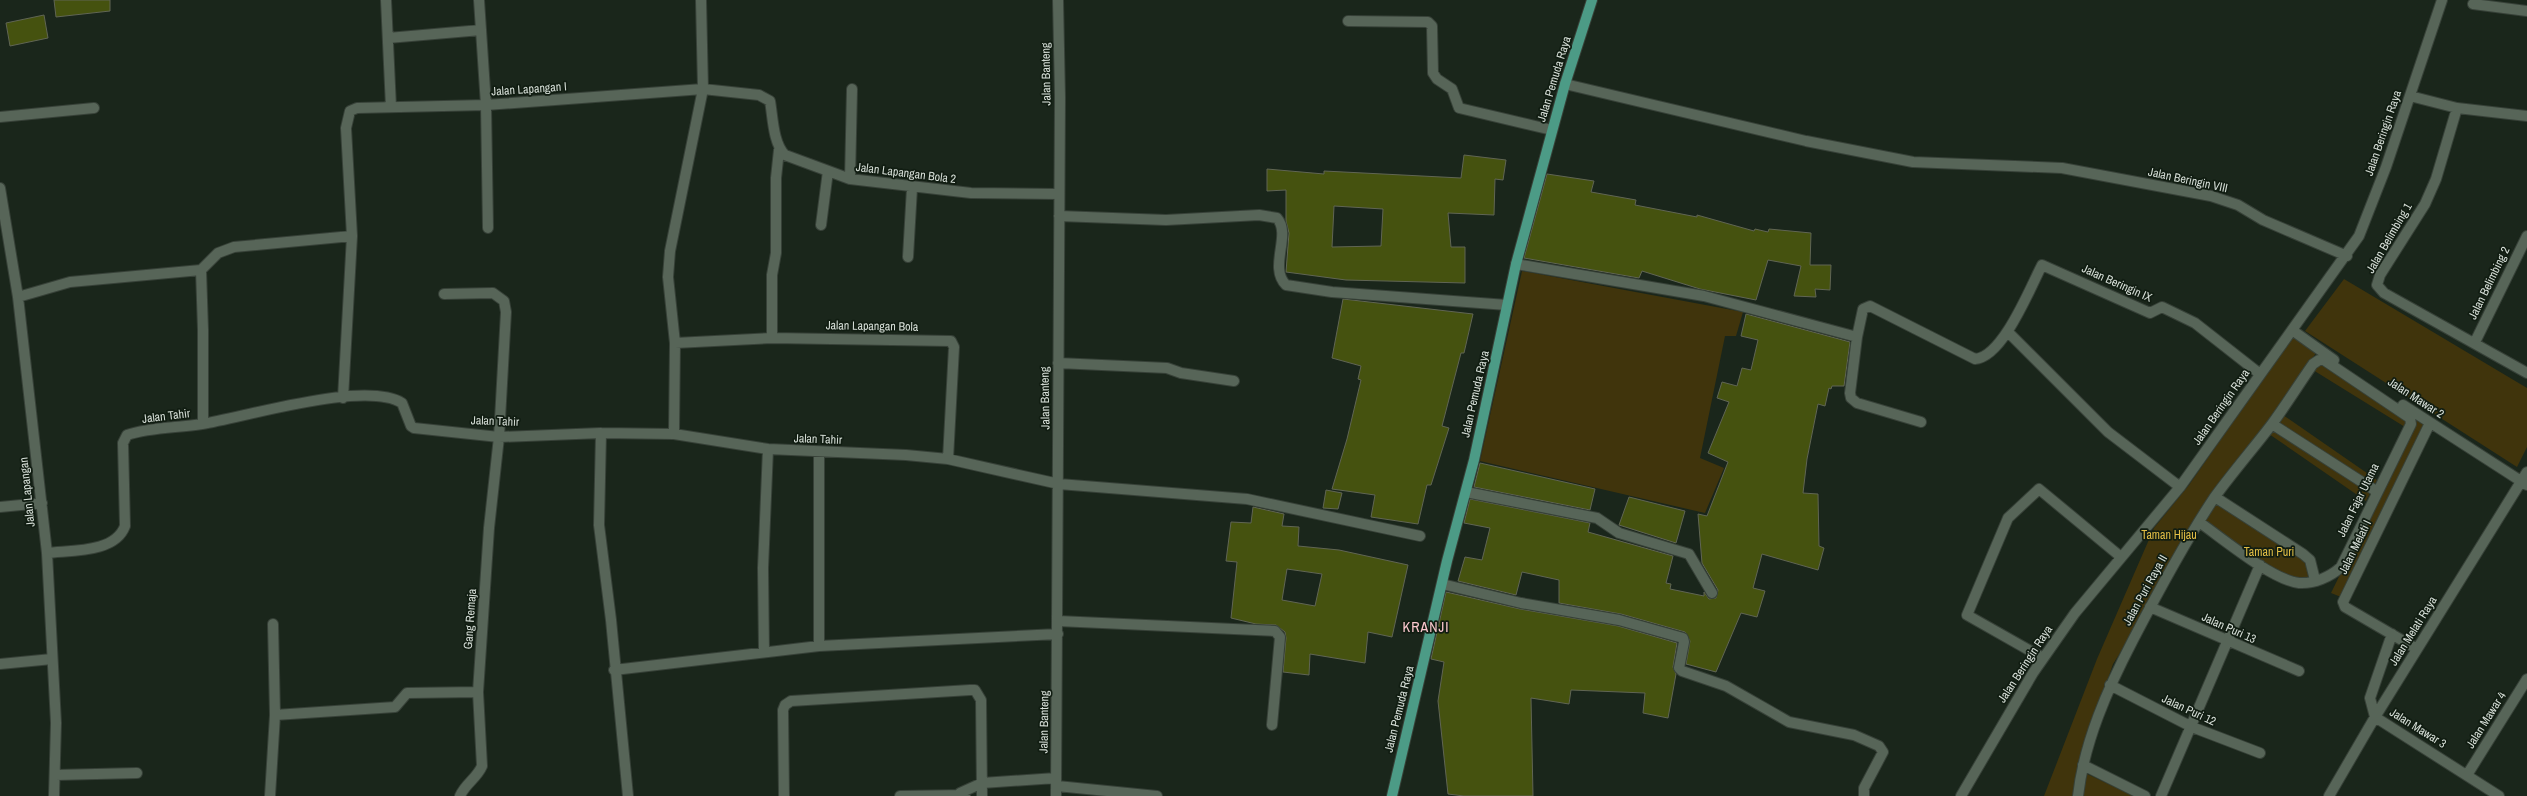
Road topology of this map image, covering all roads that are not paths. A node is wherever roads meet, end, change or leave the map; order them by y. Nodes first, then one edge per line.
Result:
1 (386, 0) edge
2 (479, 0) edge
3 (701, 0) edge
4 (1058, 0) edge
5 (1592, 0) edge
6 (2442, 0) edge
7 (2473, 4) dead end
8 (2527, 11) edge
9 (1348, 22) dead end
10 (481, 30) junction
11 (388, 38) junction
12 (1565, 84) junction
13 (703, 89) junction
14 (852, 89) dead end
15 (2414, 97) junction
16 (486, 105) junction
17 (391, 107) junction
18 (94, 108) dead end
19 (2457, 108) junction
20 (2527, 116) edge
21 (0, 117) edge
22 (1552, 130) junction
23 (779, 150) junction
24 (828, 171) junction
25 (850, 179) junction
26 (0, 188) edge
27 (912, 188) junction
28 (1058, 194) junction
29 (1059, 216) junction
30 (821, 225) dead end
31 (3, 226) edge
32 (488, 228) dead end
33 (352, 236) junction
34 (2527, 236) edge
35 (2346, 256) junction
36 (908, 257) dead end
37 (1516, 264) junction
38 (201, 270) junction
39 (444, 294) dead end
40 (18, 297) junction
41 (1507, 305) junction
42 (2292, 330) junction
43 (2008, 332) junction
44 (1857, 337) junction
45 (772, 338) junction
46 (2475, 342) junction
47 (675, 343) junction
48 (1058, 363) junction
49 (2527, 373) edge
50 (2260, 374) junction
51 (1234, 381) dead end
52 (343, 398) junction
53 (2410, 418) joint
54 (1921, 422) dead end
55 (2430, 423) junction
56 (203, 424) junction
57 (2272, 424) junction
58 (601, 433) junction
59 (674, 434) junction
60 (499, 437) junction
61 (768, 449) junction
62 (819, 452) junction
63 (948, 459) junction
64 (2527, 472) edge
65 (1059, 484) junction
66 (2524, 484) edge
67 (2180, 487) junction
68 (1466, 492) junction
69 (2376, 492) junction
70 (2215, 497) junction
71 (42, 503) junction
72 (0, 507) edge
73 (2199, 522) junction
74 (1420, 536) dead end
75 (47, 553) junction
76 (2121, 557) junction
77 (2260, 565) junction
78 (2315, 580) junction
79 (1442, 584) junction
80 (1712, 593) dead end
81 (2150, 607) junction
82 (1058, 621) junction
83 (273, 624) dead end
84 (1058, 634) junction
85 (2392, 634) junction
86 (2228, 642) junction
87 (819, 646) junction
88 (2417, 649) junction
89 (764, 652) junction
90 (2043, 658) junction
91 (52, 660) junction
92 (0, 664) edge
93 (614, 670) junction
94 (2299, 671) dead end
95 (2527, 679) edge
96 (2110, 685) junction
97 (478, 692) junction
98 (275, 715) junction
99 (2375, 717) junction
100 (1272, 725) dead end
101 (2192, 727) junction
102 (2260, 753) dead end
103 (2083, 765) junction
104 (137, 773) dead end
105 (2467, 775) junction
106 (55, 776) junction
107 (982, 783) junction
108 (1056, 789) edge
109 (964, 795) edge
110 (54, 796) edge
111 (270, 796) edge
112 (460, 796) edge
113 (628, 796) edge
114 (784, 796) edge
115 (900, 796) edge
116 (982, 796) edge
117 (1051, 796) edge
118 (1157, 796) edge
119 (1392, 796) edge
120 (1864, 796) edge
121 (1961, 796) edge
122 (2078, 796) edge
123 (2145, 796) edge
124 (2161, 796) edge
125 (2329, 796) edge
126 (2499, 796) edge

1 - 11 street
2 - 10 street
3 - 13 street
4 - 28 street, Jalan Banteng
5 - 12 main road, Jalan Pemuda Raya
6 - 15 street, Jalan Beringin Raya
7 - 8 street
9 - 22 street
10 - 11 street
10 - 16 street
11 - 17 street
12 - 22 main road, Jalan Pemuda Raya
12 - 35 street, Jalan Beringin VIII
13 - 16 street, Jalan Lapangan I
13 - 23 street
13 - 47 street
14 - 25 street
15 - 19 street
15 - 35 street, Jalan Beringin Raya
16 - 17 street, Jalan Lapangan I
16 - 32 street
17 - 33 street, Jalan Lapangan I
18 - 21 street
19 - 20 street
19 - 46 street, Jalan Belimbing 1
22 - 37 main road, Jalan Pemuda Raya
23 - 24 street, Jalan Lapangan Bola 2
23 - 45 street
24 - 25 street, Jalan Lapangan Bola 2
24 - 30 street
25 - 27 street, Jalan Lapangan Bola 2
26 - 31 street, Jalan Lapangan
27 - 28 street, Jalan Lapangan Bola 2
27 - 36 street
28 - 29 street, Jalan Banteng
29 - 41 street
29 - 48 street, Jalan Banteng
31 - 40 street, Jalan Lapangan
33 - 38 street
33 - 52 street
34 - 46 street, Jalan Belimbing 2
35 - 42 street, Jalan Beringin Raya
37 - 41 main road, Jalan Pemuda Raya
37 - 44 street
38 - 40 street
38 - 56 street
39 - 60 street, Gang Remaja
40 - 71 street, Jalan Lapangan
41 - 68 main road, Jalan Pemuda Raya
42 - 50 street, Jalan Beringin Raya
42 - 55 street, Jalan Mawar 2
43 - 44 street
43 - 50 street, Jalan Beringin IX
43 - 67 street
44 - 54 street
45 - 47 street, Jalan Lapangan Bola
45 - 63 street, Jalan Lapangan Bola
46 - 49 street, Jalan Belimbing 1
47 - 59 street
48 - 51 street
48 - 65 street, Jalan Banteng
50 - 67 street, Jalan Beringin Raya
52 - 56 street, Jalan Tahir
52 - 60 street, Jalan Tahir
53 - 57 street, Jalan Puri Raya II
53 - 69 street, Jalan Fajar Utama
55 - 66 street, Jalan Mawar 2
55 - 85 street, Jalan Melati I
56 - 75 street, Jalan Tahir
57 - 69 street
57 - 70 street, Jalan Puri Raya II
58 - 59 street, Jalan Tahir
58 - 60 street, Jalan Tahir
58 - 93 street
59 - 61 street, Jalan Tahir
60 - 97 street, Gang Remaja
61 - 62 street, Jalan Tahir
61 - 89 street
62 - 63 street, Jalan Tahir
62 - 87 street
63 - 65 street, Jalan Tahir
64 - 66 street, Jalan Melati Raya
65 - 74 street, Jalan Tahir
65 - 82 street, Jalan Banteng
66 - 88 street, Jalan Melati Raya
67 - 76 street, Jalan Beringin Raya
68 - 79 main road, Jalan Pemuda Raya
68 - 80 street
69 - 78 street, Jalan Fajar Utama
70 - 73 street, Jalan Puri Raya II
70 - 78 street
71 - 72 street
71 - 75 street, Jalan Lapangan
73 - 77 street, Jalan Fajar Utama
73 - 81 street, Jalan Puri Raya II
75 - 91 street, Jalan Lapangan
76 - 90 street, Jalan Beringin Raya
76 - 90 street
77 - 78 street, Jalan Fajar Utama
77 - 86 street
79 - 119 main road, Jalan Pemuda Raya
79 - 120 street
81 - 86 street, Jalan Puri 13
81 - 96 street, Jalan Puri Raya II
82 - 84 street, Jalan Banteng
82 - 100 street
83 - 98 street
84 - 87 street
84 - 108 street, Jalan Banteng
85 - 88 street, Jalan Melati I
85 - 99 street, Jalan Mawar 3
86 - 94 street, Jalan Puri 13
86 - 101 street
87 - 89 street
88 - 99 street, Jalan Melati Raya
89 - 93 street
90 - 121 street, Jalan Beringin Raya
91 - 92 street
91 - 106 street, Jalan Lapangan
93 - 113 street
95 - 105 street, Jalan Mawar 4
96 - 101 street, Jalan Puri 12
96 - 103 street, Jalan Puri Raya II
97 - 98 street
97 - 112 street, Gang Remaja
98 - 111 street
99 - 105 street, Jalan Mawar 3
99 - 125 street, Jalan Melati Raya
101 - 102 street, Jalan Puri 12
101 - 124 street
103 - 122 street, Jalan Puri Raya II
103 - 123 street
104 - 106 street
105 - 126 street, Jalan Mawar 3
106 - 110 street, Jalan Lapangan
107 - 108 street
107 - 109 street
107 - 114 street
107 - 116 street
108 - 117 street
108 - 118 street
109 - 115 street

